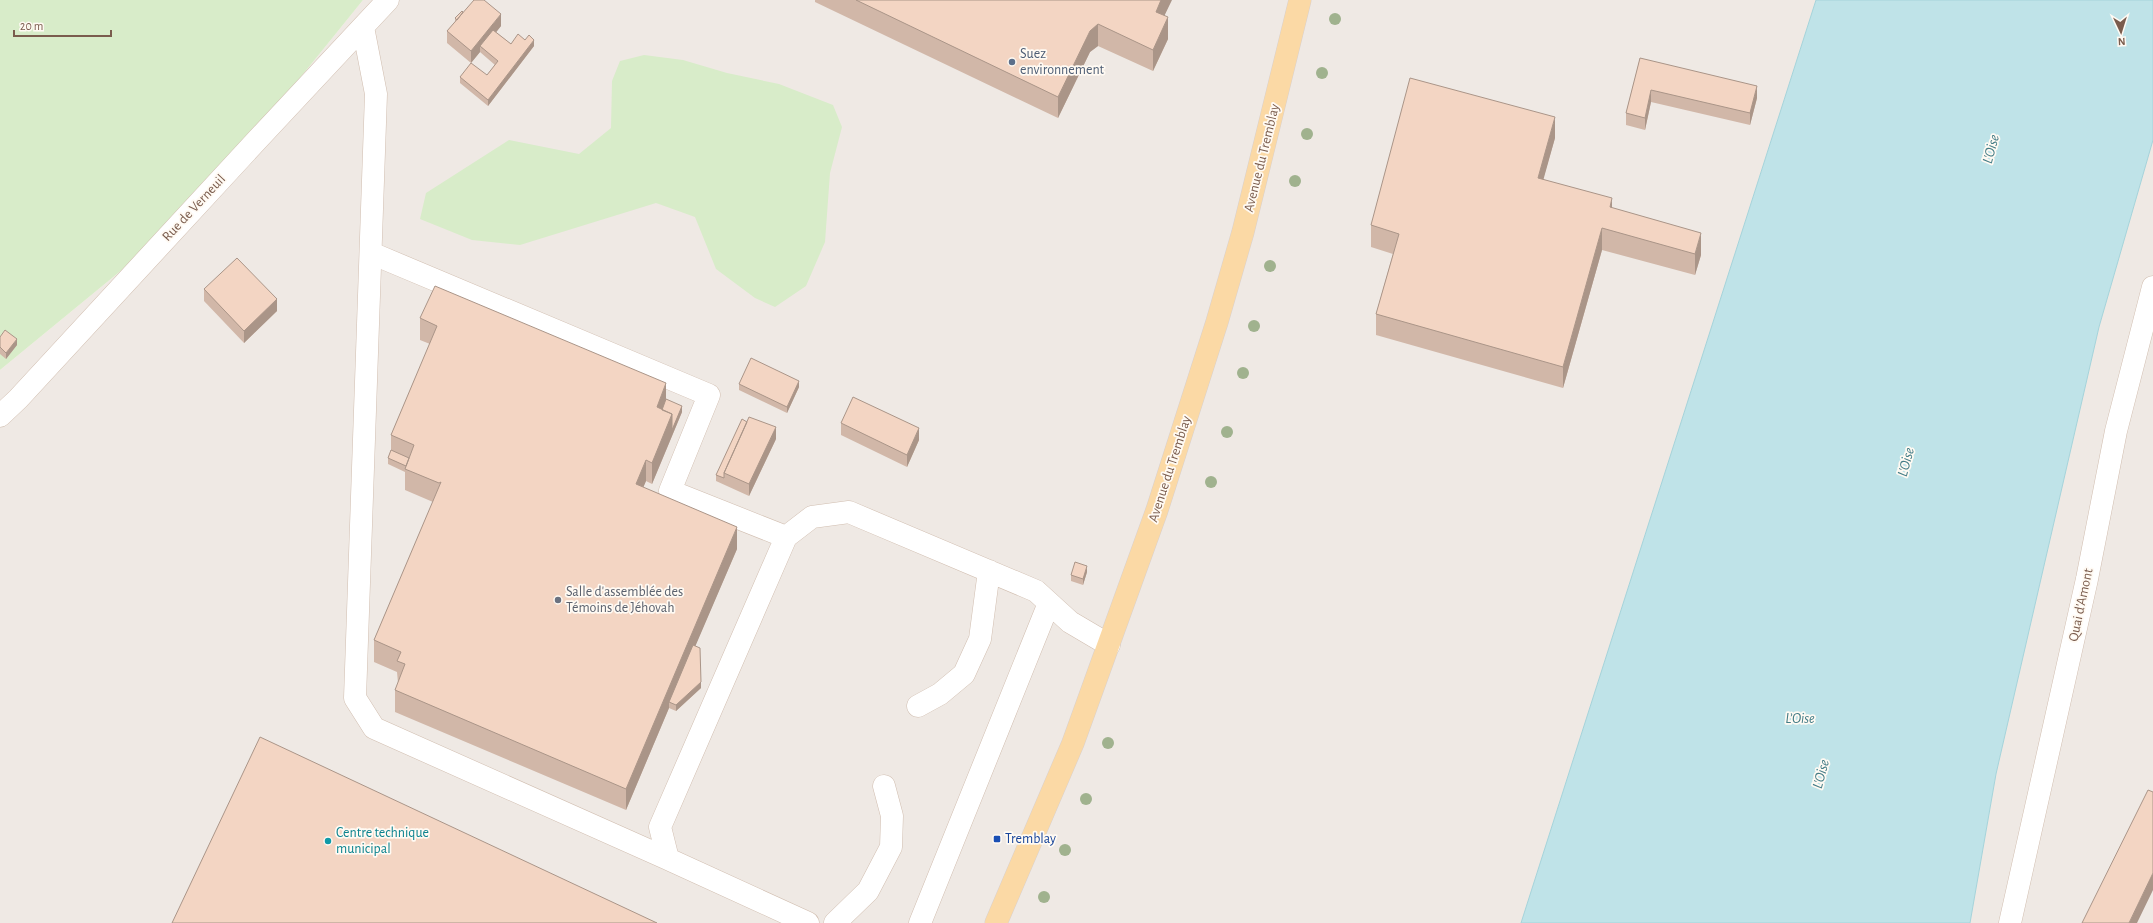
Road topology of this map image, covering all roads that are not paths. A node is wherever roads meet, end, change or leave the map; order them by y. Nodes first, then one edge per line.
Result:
1 (388, 0) edge
2 (1300, 0) edge
3 (363, 27) junction
4 (371, 253) junction
5 (2153, 287) edge
6 (0, 416) edge
7 (786, 537) junction
8 (989, 571) junction
9 (1049, 603) junction
10 (1109, 644) junction
11 (918, 706) dead end
12 (884, 786) dead end
13 (668, 860) junction
14 (808, 923) edge
15 (835, 923) edge
16 (920, 923) edge
17 (996, 923) edge
18 (2010, 923) edge

1 - 3 street, Rue de Verneuil
2 - 10 main road, Avenue du Tremblay
3 - 4 street
3 - 6 street, Rue de Verneuil
4 - 7 street
4 - 13 street
5 - 18 street, Quai d'Amont
7 - 8 street
7 - 13 street
8 - 9 street
8 - 11 street
9 - 10 street
9 - 16 street
10 - 17 main road, Avenue du Tremblay
12 - 15 street
13 - 14 street

